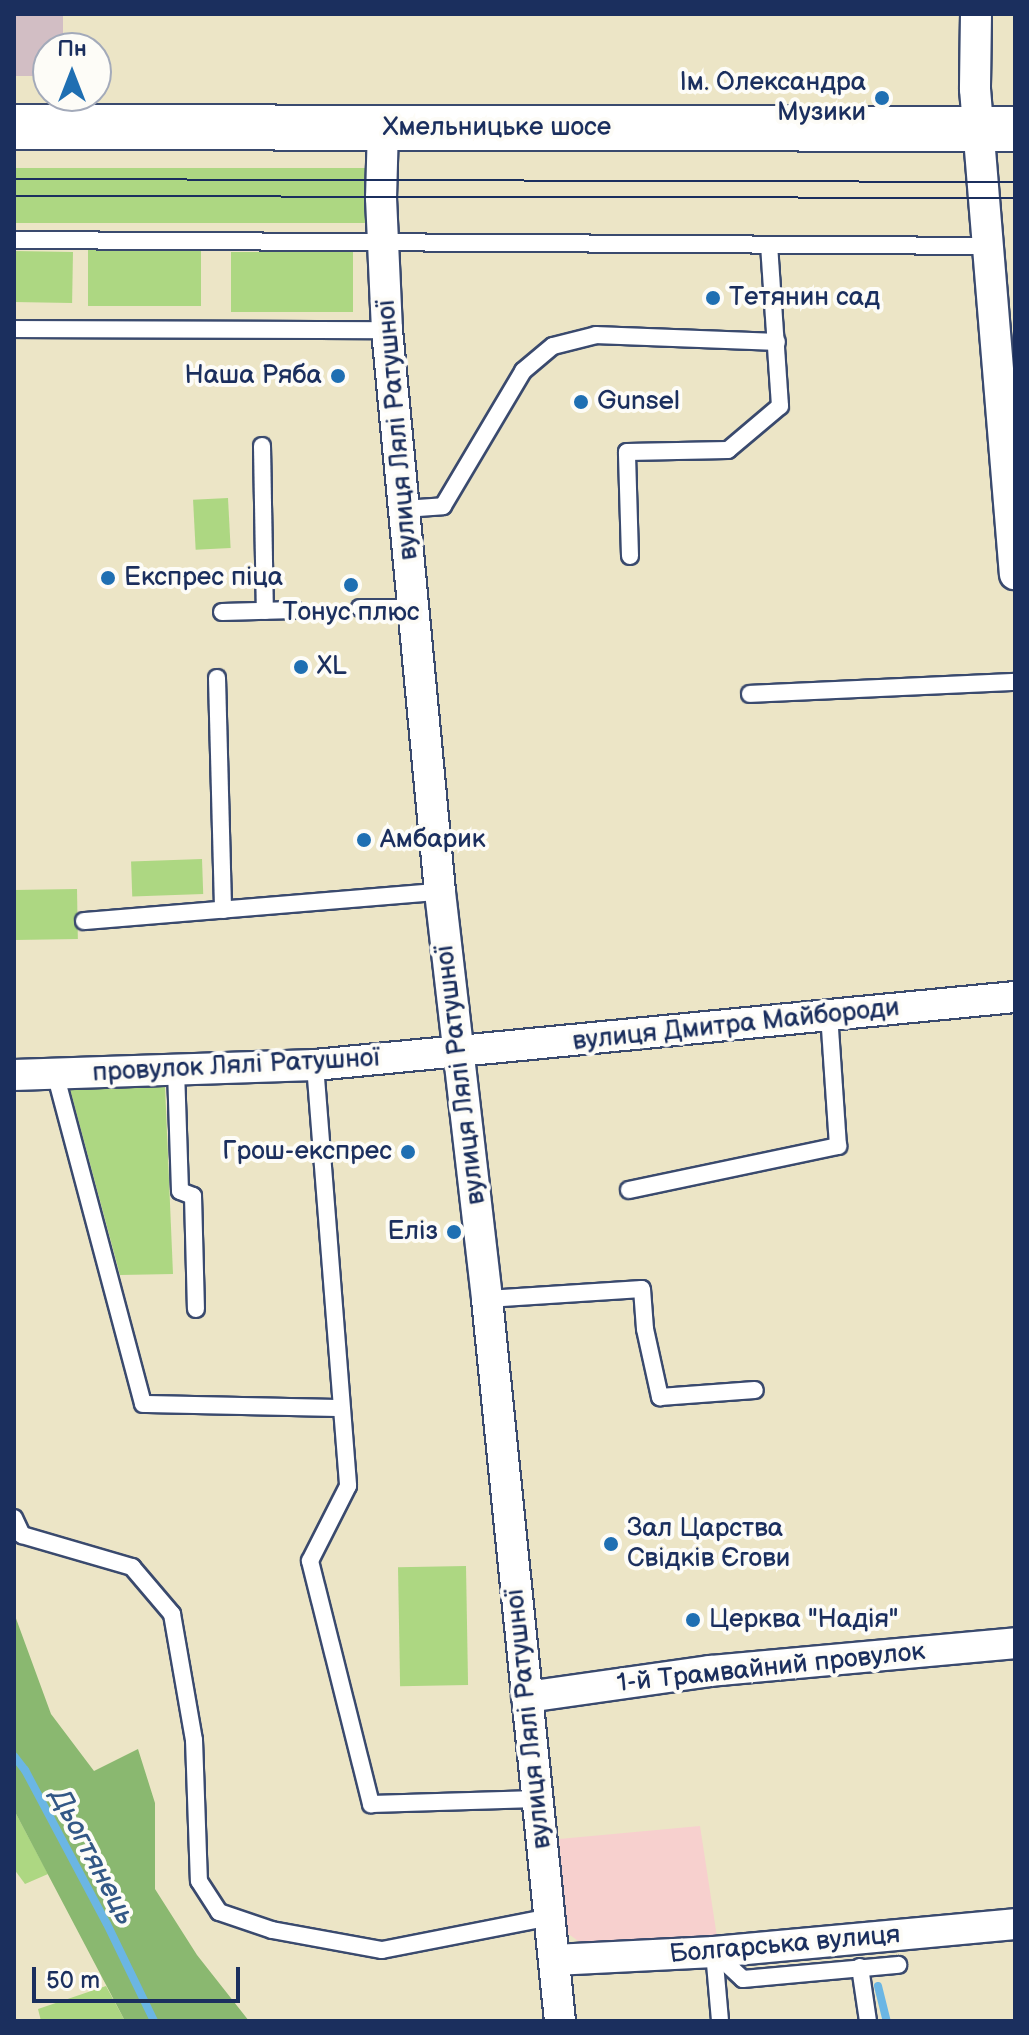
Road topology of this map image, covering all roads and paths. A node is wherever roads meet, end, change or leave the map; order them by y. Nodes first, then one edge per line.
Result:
1 (976, 14) edge
2 (14, 127) edge
3 (383, 127) junction
4 (997, 129) edge
5 (14, 240) edge
6 (382, 242) junction
7 (769, 245) junction
8 (990, 246) junction
9 (14, 329) edge
10 (387, 330) junction
11 (777, 342) junction
12 (262, 446) dead end
13 (404, 509) junction
14 (630, 556) dead end
15 (1015, 574) edge
16 (360, 608) dead end
17 (414, 608) junction
18 (295, 610) dead end
19 (265, 611) junction
20 (222, 612) dead end
21 (217, 678) dead end
22 (1015, 682) edge
23 (750, 694) dead end
24 (440, 892) junction
25 (223, 910) junction
26 (84, 921) dead end
27 (1015, 997) edge
28 (829, 1015) junction
29 (457, 1053) junction
30 (315, 1065) junction
31 (176, 1070) junction
32 (55, 1073) junction
33 (14, 1075) edge
34 (629, 1190) dead end
35 (487, 1299) junction
36 (196, 1309) dead end
37 (755, 1390) dead end
38 (341, 1408) junction
39 (14, 1518) edge
40 (1015, 1643) edge
41 (527, 1697) junction
42 (537, 1799) junction
43 (550, 1917) junction
44 (1015, 1924) edge
45 (714, 1952) junction
46 (554, 1960) junction
47 (898, 1965) dead end
48 (860, 1967) junction
49 (560, 2021) edge
50 (720, 2021) edge
51 (868, 2021) edge

1 - 4 street
2 - 3 main road, Хмельницьке шосе
3 - 4 main road, Хмельницьке шосе
3 - 6 street, вулиця Лялі Ратушної
4 - 8 street
5 - 6 lane
6 - 7 lane
6 - 10 street, вулиця Лялі Ратушної
7 - 8 lane
7 - 11 lane
8 - 15 street
9 - 10 lane
10 - 13 street, вулиця Лялі Ратушної
11 - 13 lane
11 - 14 lane
12 - 19 lane
13 - 17 street, вулиця Лялі Ратушної
16 - 17 lane
17 - 24 street, вулиця Лялі Ратушної
18 - 19 lane
19 - 20 lane
21 - 25 lane
22 - 23 lane
24 - 25 lane
24 - 29 street, вулиця Лялі Ратушної
25 - 26 lane
27 - 28 street, вулиця Дмитра Майбороди
28 - 29 street, вулиця Дмитра Майбороди
28 - 34 lane
29 - 30 street, провулок Лялі Ратушної
29 - 35 street, вулиця Лялі Ратушної
30 - 31 street, провулок Лялі Ратушної
30 - 38 lane
31 - 32 street, провулок Лялі Ратушної
31 - 36 lane
32 - 33 street, провулок Лялі Ратушної
32 - 38 lane
35 - 37 lane
35 - 41 street, вулиця Лялі Ратушної
38 - 42 lane
39 - 43 lane
40 - 41 street, 1-й Трамвайний провулок
41 - 42 street, вулиця Лялі Ратушної
42 - 43 street, вулиця Лялі Ратушної
43 - 46 street, вулиця Лялі Ратушної
44 - 45 street, Болгарська вулиця
45 - 46 street, Болгарська вулиця
45 - 48 lane
45 - 50 lane
46 - 49 street, вулиця Лялі Ратушної
47 - 48 lane
48 - 51 lane

